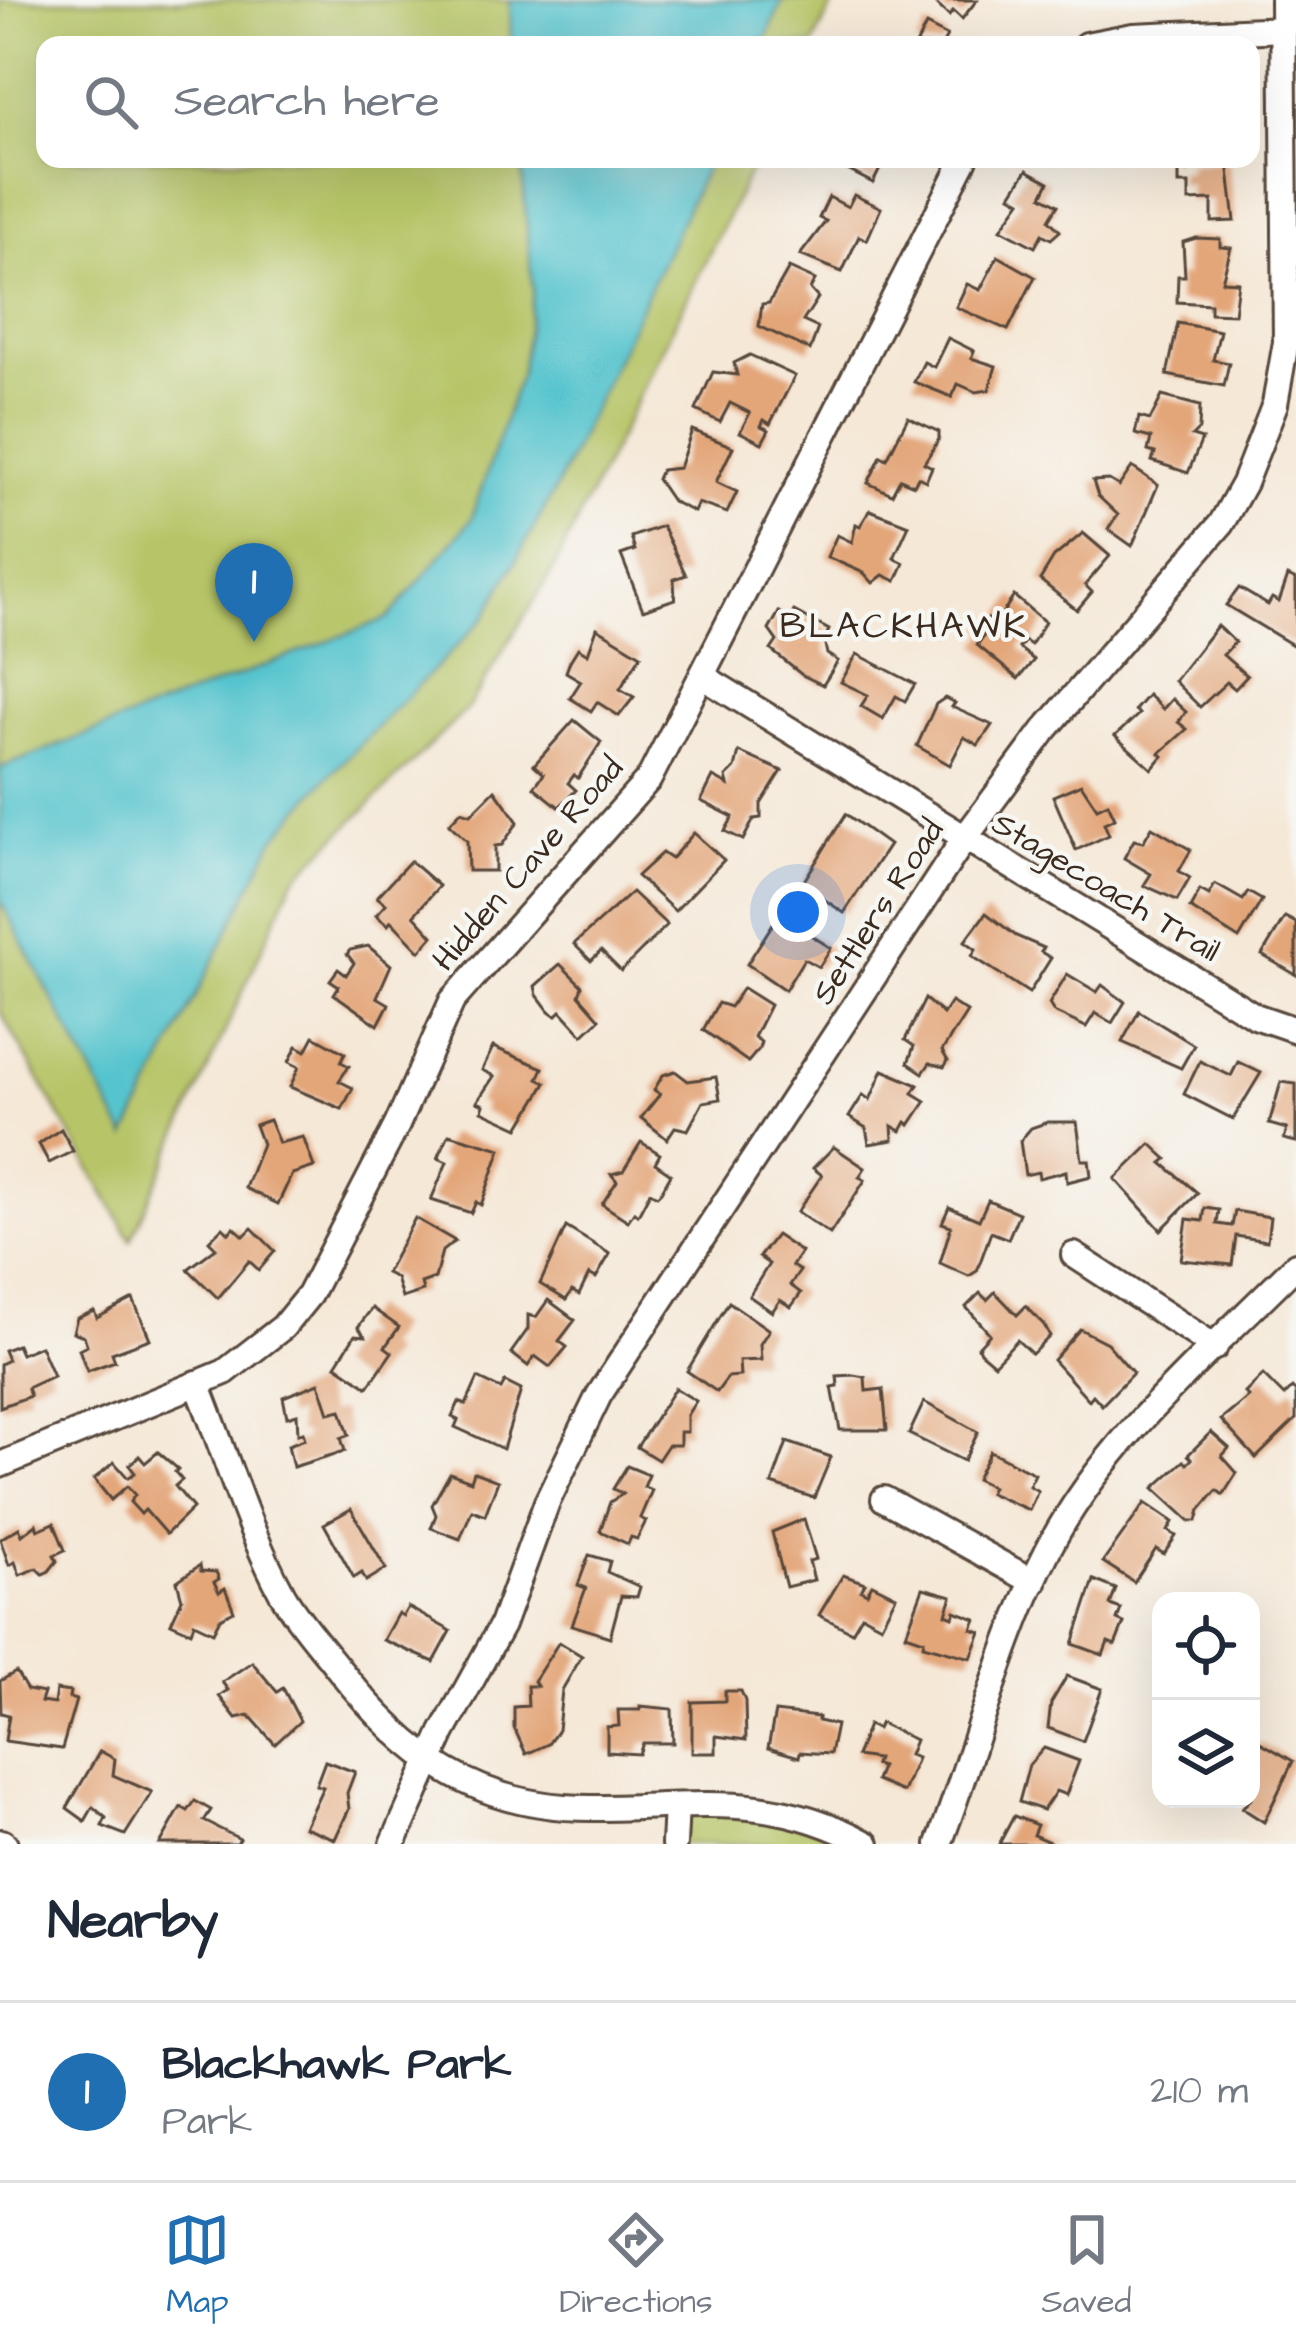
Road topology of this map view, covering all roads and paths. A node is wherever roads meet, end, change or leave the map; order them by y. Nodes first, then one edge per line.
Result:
1 (1283, 0) edge
2 (1284, 29) junction
3 (1133, 36) edge
4 (960, 168) edge
5 (702, 676) junction
6 (964, 839) junction
7 (1296, 1030) edge
8 (1074, 1255) dead end
9 (1296, 1265) edge
10 (1215, 1347) junction
11 (197, 1383) junction
12 (0, 1465) edge
13 (884, 1499) dead end
14 (1034, 1582) junction
15 (429, 1761) junction
16 (676, 1806) junction
17 (393, 1844) edge
18 (674, 1844) edge
19 (867, 1844) edge
20 (940, 1844) edge

1 - 2 street, Settlers Road
2 - 3 street
2 - 6 street, Settlers Road
4 - 5 street, Hidden Cave Road
5 - 6 street, Stagecoach Trail
5 - 11 street, Hidden Cave Road
6 - 7 street, Stagecoach Trail
6 - 15 street, Settlers Road
8 - 10 street
9 - 10 street
10 - 14 street
11 - 12 street, Hidden Cave Road
11 - 15 street
13 - 14 street
14 - 20 street
15 - 16 street
15 - 17 street, Settlers Road
16 - 18 street
16 - 19 street

